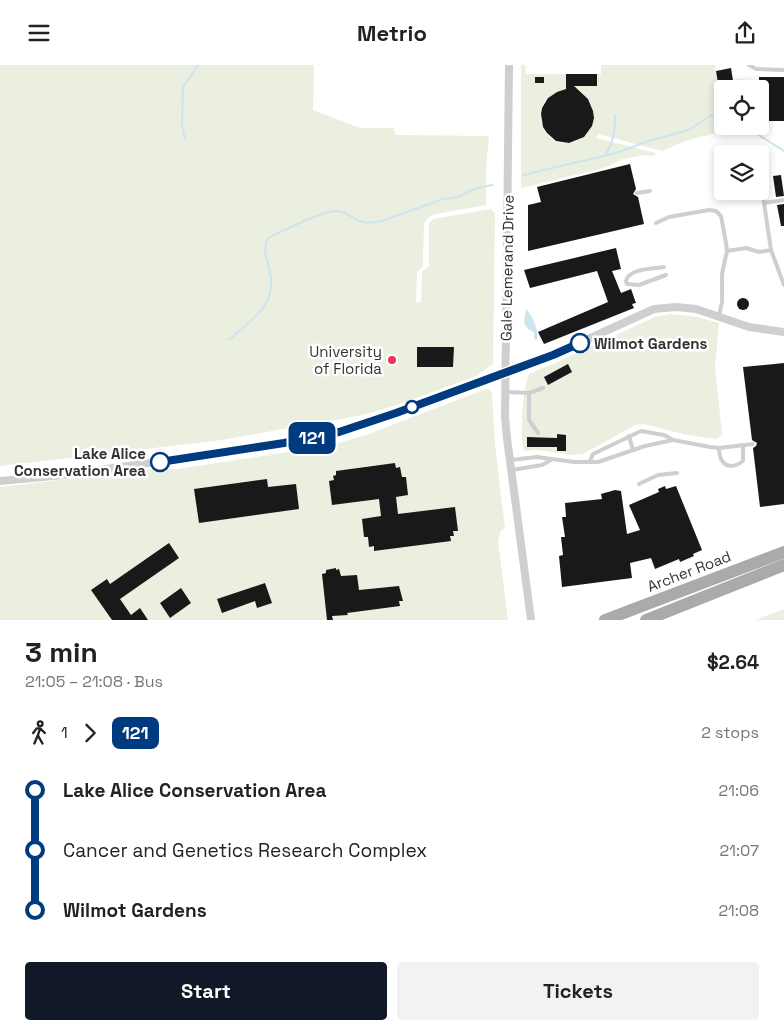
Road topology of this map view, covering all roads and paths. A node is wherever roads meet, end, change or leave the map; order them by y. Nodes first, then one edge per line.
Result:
1 (509, 65) edge
2 (749, 65) edge
3 (784, 70) edge
4 (650, 191) dead end
5 (637, 193) dead end
6 (764, 200) edge
7 (784, 200) edge
8 (764, 203) junction
9 (656, 223) dead end
10 (771, 250) junction
11 (727, 251) junction
12 (664, 267) dead end
13 (666, 275) dead end
14 (784, 285) edge
15 (719, 316) junction
16 (784, 332) edge
17 (506, 371) junction
18 (543, 388) dead end
19 (506, 392) junction
20 (529, 393) junction
21 (538, 433) dead end
22 (628, 436) junction
23 (674, 440) junction
24 (753, 444) dead end
25 (743, 445) junction
26 (719, 448) junction
27 (633, 450) junction
28 (510, 460) junction
29 (551, 460) junction
30 (590, 461) junction
31 (511, 470) junction
32 (677, 473) dead end
33 (0, 481) edge
34 (639, 484) dead end
35 (784, 552) edge
36 (784, 565) edge
37 (531, 620) edge
38 (605, 620) edge
39 (646, 620) edge

1 - 17 street, Gale Lemerand Drive
2 - 3 lane
4 - 5 lane
6 - 8 lane
7 - 8 lane
8 - 10 lane
9 - 11 lane
10 - 11 lane
10 - 14 lane
11 - 15 lane
12 - 13 lane
15 - 16 street
15 - 17 street
17 - 19 street, Gale Lemerand Drive
17 - 33 street
18 - 20 lane
19 - 20 lane
19 - 28 street, Gale Lemerand Drive
20 - 21 lane
22 - 23 lane
22 - 27 lane
22 - 30 lane
23 - 26 lane
23 - 27 lane
24 - 25 lane
25 - 26 lane
25 - 26 lane
27 - 30 lane
28 - 29 lane
28 - 31 street, Gale Lemerand Drive
29 - 30 lane
29 - 31 lane
31 - 37 street, Gale Lemerand Drive
32 - 34 lane
35 - 38 main road, Archer Road
36 - 39 main road, Archer Road

